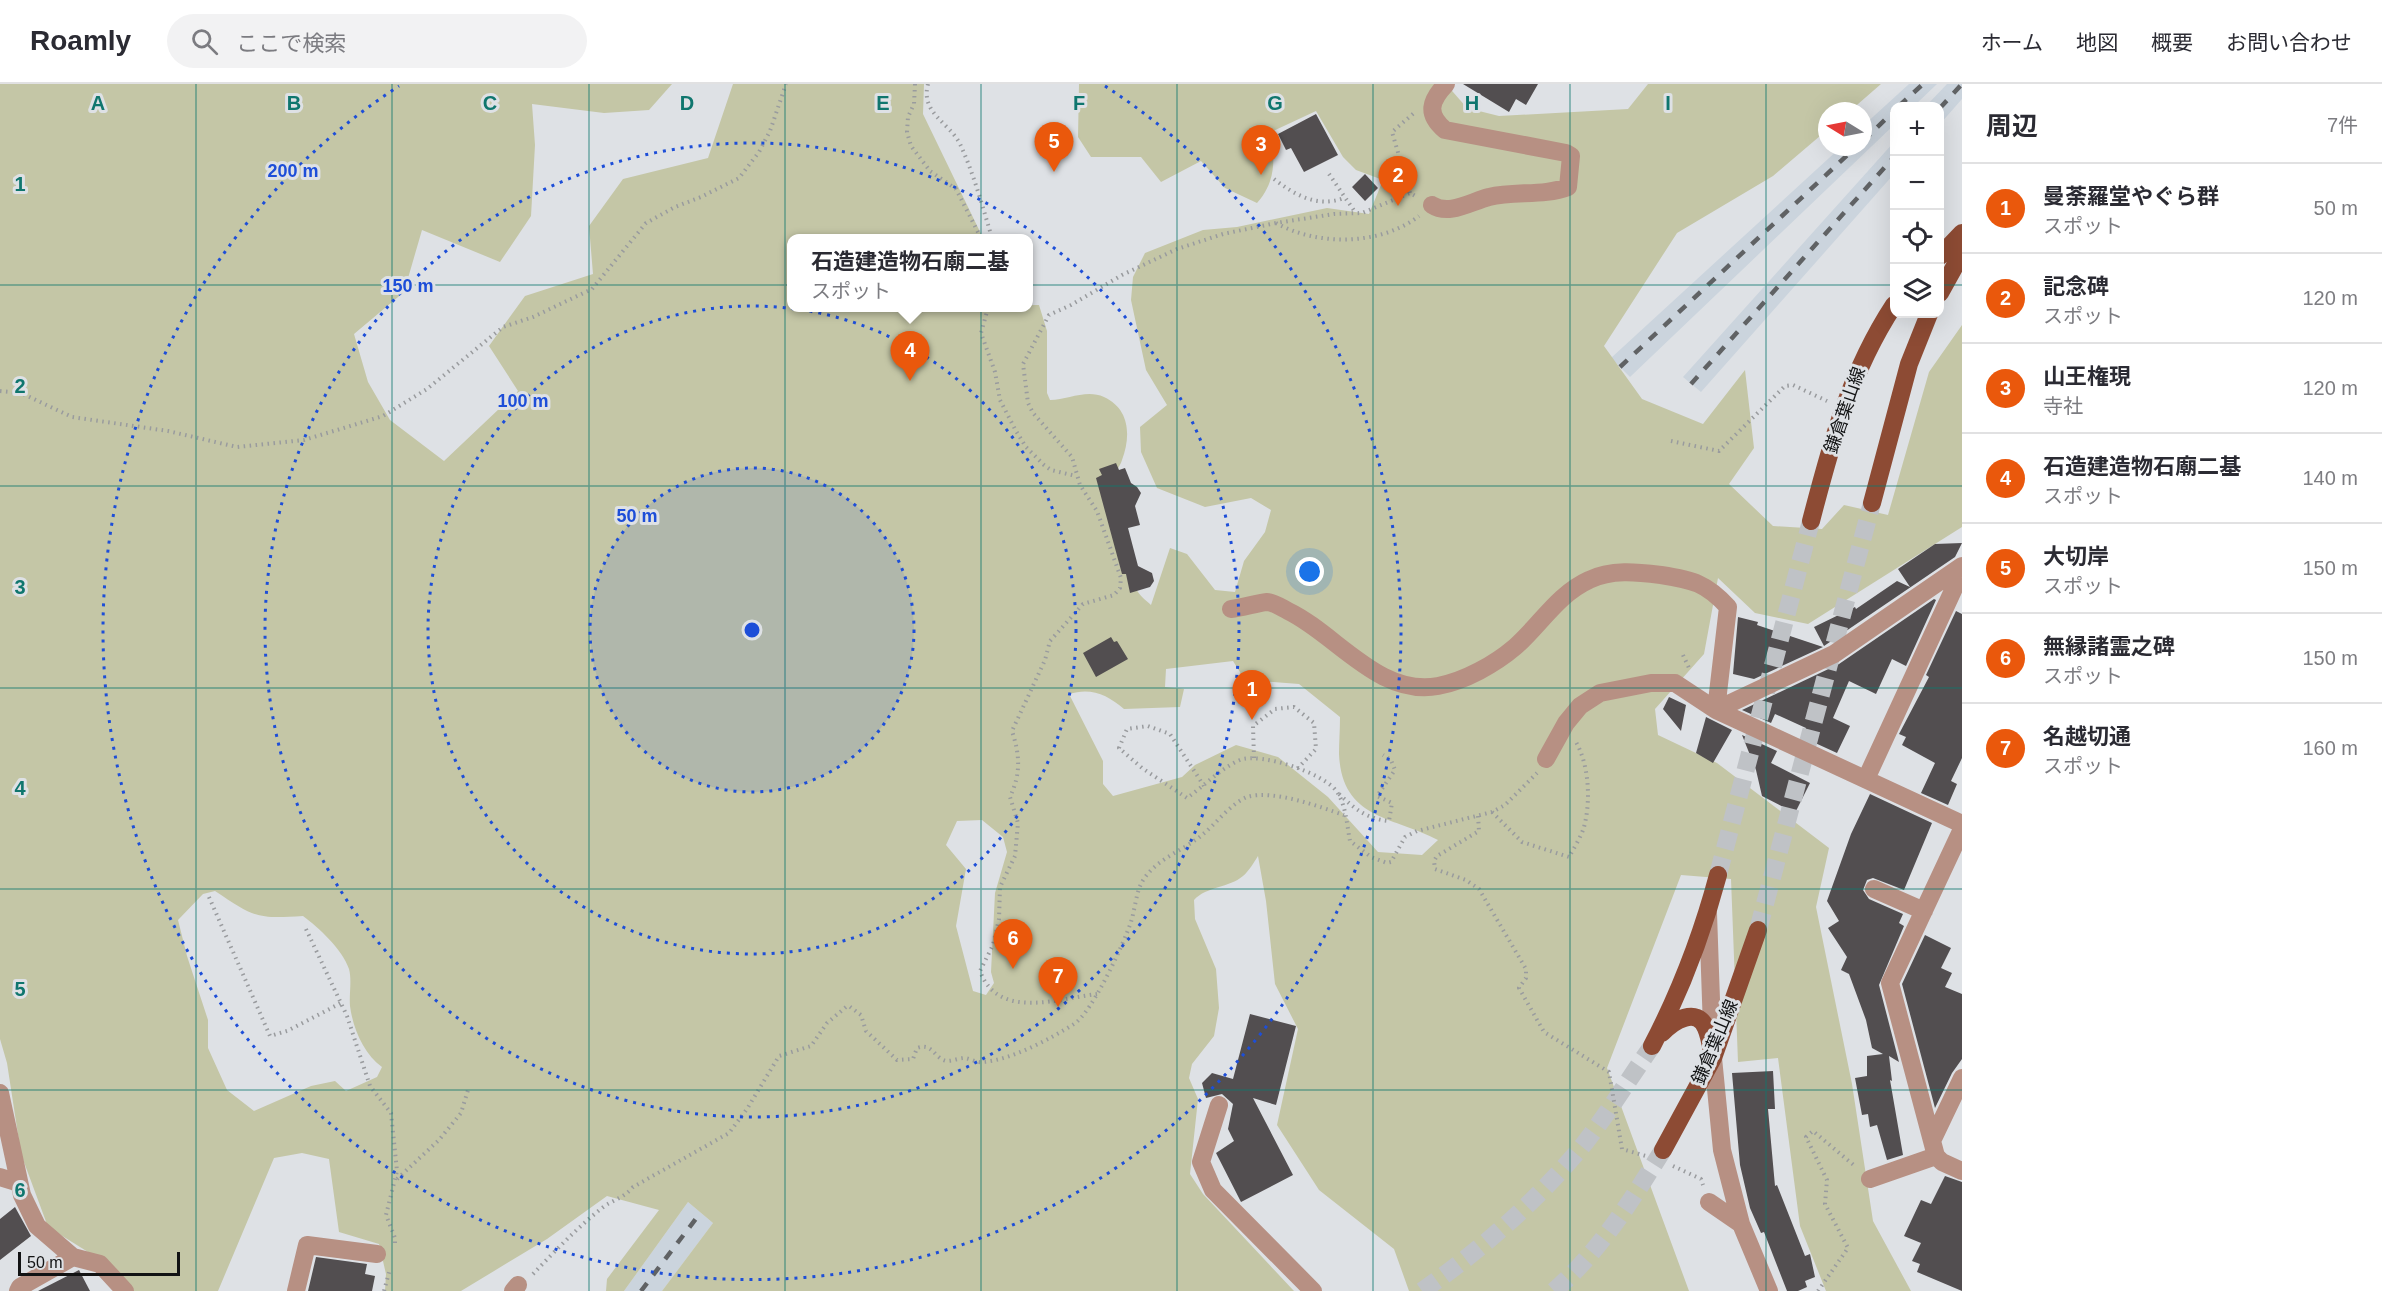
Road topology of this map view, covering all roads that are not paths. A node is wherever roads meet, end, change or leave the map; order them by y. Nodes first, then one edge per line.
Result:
1 (1446, 84) edge
2 (1432, 205) road end
3 (1962, 233) edge
4 (1944, 252) edge
5 (1962, 253) edge
6 (1944, 286) edge
7 (1890, 311) edge
8 (1927, 318) edge
9 (1872, 503) tunnel mouth
10 (1811, 521) tunnel mouth
11 (1962, 566) edge
12 (1962, 571) edge
13 (1231, 609) dead end
14 (1716, 710) junction
15 (1546, 759) road end
16 (1866, 779) junction
17 (1962, 824) edge
18 (1962, 830) edge
19 (1718, 875) tunnel mouth
20 (1874, 889) dead end
21 (1924, 911) junction
22 (1708, 913) junction
23 (1758, 930) tunnel mouth
24 (1713, 1058) junction
25 (1962, 1078) edge
26 (0, 1093) edge
27 (1219, 1105) dead end
28 (1934, 1148) junction
29 (1663, 1150) tunnel mouth
30 (0, 1161) edge
31 (1962, 1171) edge
32 (12, 1178) edge
33 (1870, 1179) road end
34 (1710, 1202) dead end
35 (1741, 1224) junction
36 (74, 1257) junction
37 (387, 1258) road end
38 (18, 1291) edge
39 (125, 1291) edge
40 (296, 1291) edge
41 (1313, 1291) edge
42 (1769, 1291) edge

1 - 2 street
3 - 4 main road
5 - 6 main road
7 - 10 main road, 鎌倉葉山線
8 - 9 main road
11 - 14 street
12 - 16 street
13 - 14 street
14 - 15 street
14 - 16 street
16 - 17 street
18 - 21 street
19 - 22 main road
20 - 21 street
21 - 28 street
22 - 24 street
22 - 24 main road
23 - 24 main road, 鎌倉葉山線
24 - 29 main road, 鎌倉葉山線
24 - 35 street
25 - 28 street
26 - 32 street
27 - 41 street
28 - 31 street
28 - 33 street
30 - 32 street
32 - 36 street
34 - 35 street
35 - 42 street
36 - 38 street
36 - 39 street
37 - 40 street

